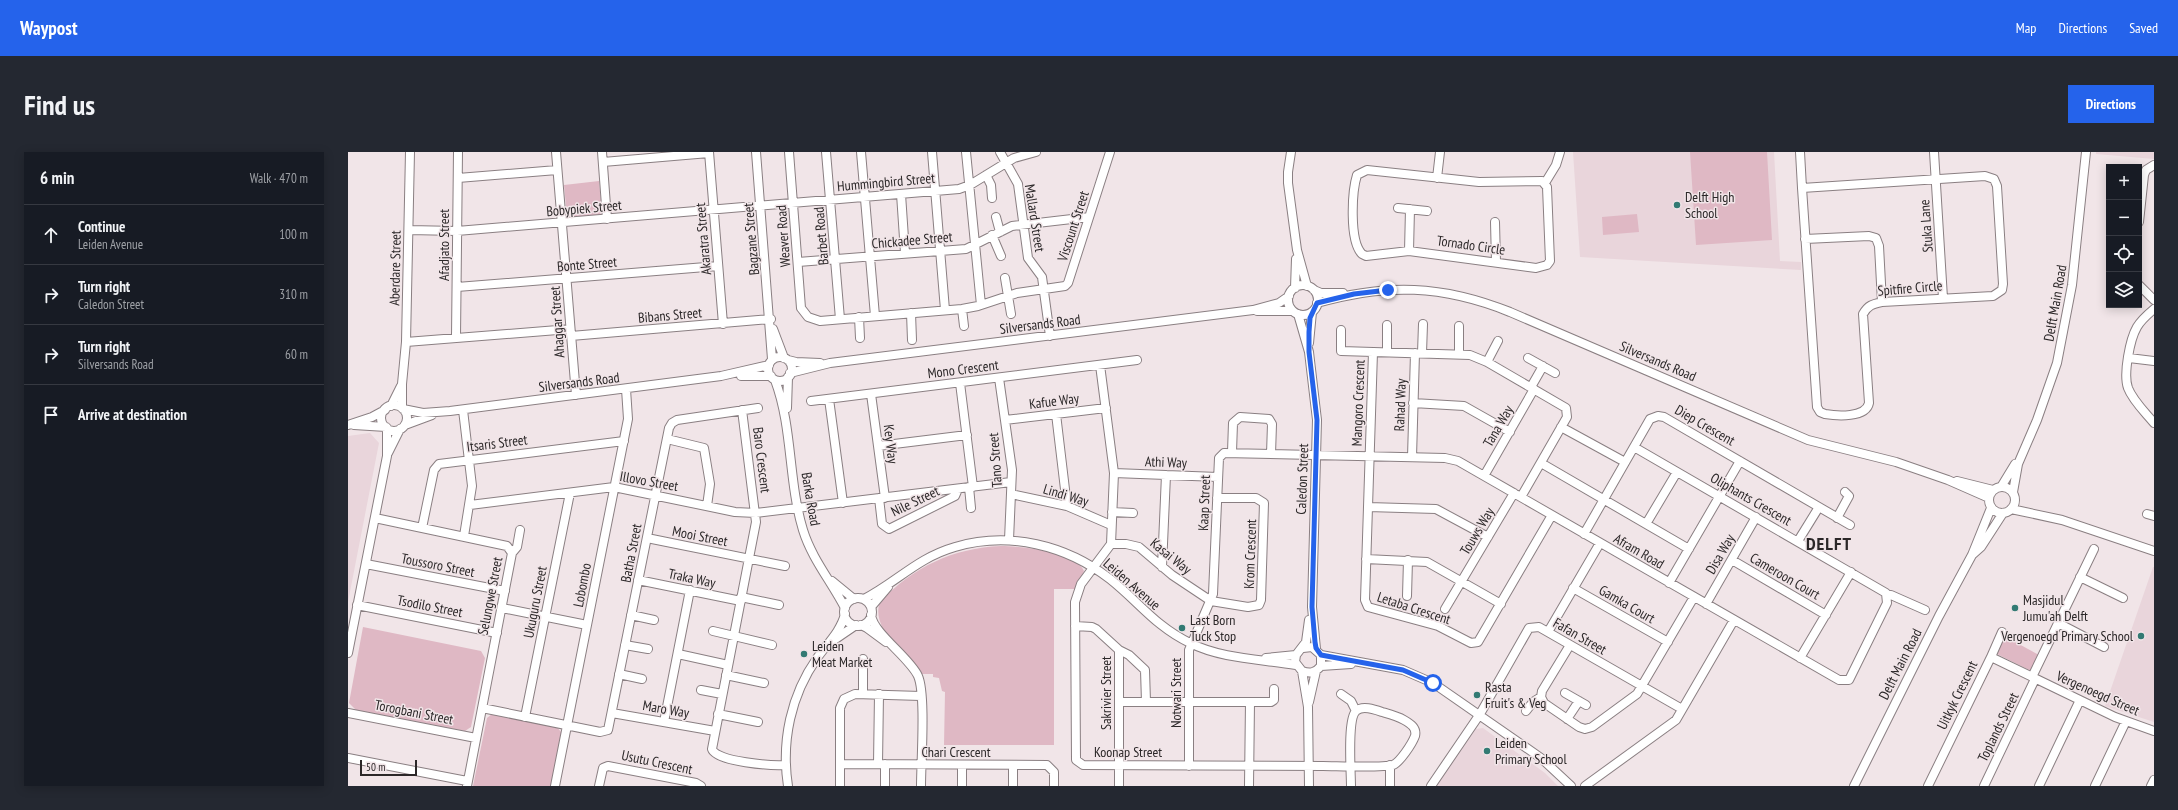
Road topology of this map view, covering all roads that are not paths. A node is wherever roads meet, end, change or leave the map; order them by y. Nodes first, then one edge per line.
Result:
1 (410, 152) edge
2 (458, 152) edge
3 (556, 152) edge
4 (602, 152) edge
5 (756, 152) edge
6 (789, 152) edge
7 (826, 152) edge
8 (861, 152) edge
9 (932, 152) edge
10 (966, 152) edge
11 (1000, 152) edge
12 (1036, 152) edge
13 (1110, 152) edge
14 (1291, 152) edge
15 (1440, 152) edge
16 (1560, 152) edge
17 (1800, 152) edge
18 (1934, 152) edge
19 (2086, 152) edge
20 (709, 153) edge
21 (603, 162) junction
22 (1007, 163) junction
23 (2154, 165) edge
24 (558, 170) junction
25 (986, 175) junction
26 (458, 178) junction
27 (1437, 178) junction
28 (1936, 178) junction
29 (1545, 183) junction
30 (970, 185) junction
31 (1802, 188) junction
32 (935, 191) junction
33 (901, 194) junction
34 (865, 196) junction
35 (992, 198) dead end
36 (830, 200) junction
37 (2141, 200) edge
38 (793, 203) junction
39 (761, 206) junction
40 (1398, 208) dead end
41 (1410, 209) junction
42 (714, 210) junction
43 (1427, 211) dead end
44 (1089, 216) junction
45 (996, 217) dead end
46 (607, 219) junction
47 (1495, 222) dead end
48 (562, 223) junction
49 (1024, 225) junction
50 (409, 230) junction
51 (457, 231) junction
52 (996, 233) junction
53 (1805, 239) junction
54 (975, 245) junction
55 (941, 250) junction
56 (1297, 250) junction
57 (1409, 250) junction
58 (905, 253) junction
59 (871, 256) junction
60 (1000, 256) dead end
61 (836, 259) junction
62 (798, 262) junction
63 (1496, 262) junction
64 (718, 266) junction
65 (1005, 278) dead end
66 (567, 279) junction
67 (457, 287) junction
68 (2142, 287) edge
69 (1294, 288) junction
70 (1310, 288) junction
71 (1043, 290) junction
72 (1354, 294) junction
73 (1009, 295) junction
74 (1289, 296) junction
75 (1943, 298) junction
76 (2154, 300) edge
77 (1882, 302) junction
78 (1317, 303) junction
79 (981, 305) junction
80 (962, 309) junction
81 (2154, 309) edge
82 (945, 310) junction
83 (1253, 310) junction
84 (1295, 312) junction
85 (1312, 312) junction
86 (911, 313) junction
87 (1011, 314) dead end
88 (875, 316) junction
89 (859, 317) junction
90 (840, 319) junction
91 (771, 322) junction
92 (723, 324) junction
93 (1423, 324) dead end
94 (1387, 325) dead end
95 (964, 326) dead end
96 (1459, 326) dead end
97 (1341, 330) dead end
98 (570, 333) junction
99 (1050, 336) junction
100 (456, 337) junction
101 (860, 338) dead end
102 (912, 340) dead end
103 (1498, 341) dead end
104 (406, 342) junction
105 (1309, 352) junction
106 (1373, 352) junction
107 (1387, 352) junction
108 (1419, 353) junction
109 (1459, 354) junction
110 (1528, 358) dead end
111 (2129, 358) junction
112 (786, 359) junction
113 (1137, 360) dead end
114 (2154, 360) edge
115 (770, 362) junction
116 (1487, 362) junction
117 (830, 363) junction
118 (1100, 365) junction
119 (1543, 366) junction
120 (1555, 372) dead end
121 (789, 375) junction
122 (721, 376) junction
123 (773, 378) junction
124 (999, 378) junction
125 (960, 383) junction
126 (402, 384) junction
127 (1533, 388) junction
128 (626, 389) junction
129 (871, 394) junction
130 (576, 395) junction
131 (829, 400) junction
132 (811, 401) dead end
133 (1413, 403) junction
134 (388, 408) junction
135 (403, 408) junction
136 (758, 408) dead end
137 (1106, 408) junction
138 (463, 410) junction
139 (742, 410) junction
140 (440, 412) junction
141 (1056, 414) junction
142 (1005, 420) junction
143 (786, 421) junction
144 (2154, 423) edge
145 (348, 425) edge
146 (403, 427) junction
147 (1561, 427) junction
148 (386, 428) junction
149 (1510, 432) junction
150 (967, 435) junction
151 (667, 439) junction
152 (624, 441) junction
153 (878, 446) junction
154 (1634, 447) junction
155 (1232, 452) junction
156 (2023, 452) junction
157 (1270, 454) junction
158 (1316, 455) junction
159 (387, 456) junction
160 (1370, 456) junction
161 (1412, 457) junction
162 (470, 460) junction
163 (1740, 461) junction
164 (1625, 462) junction
165 (1541, 463) junction
166 (1677, 472) junction
167 (1114, 473) junction
168 (1166, 476) junction
169 (1484, 476) junction
170 (1218, 478) junction
171 (1012, 482) junction
172 (614, 487) junction
173 (971, 487) junction
174 (2001, 487) junction
175 (958, 488) junction
176 (570, 492) junction
177 (1846, 492) dead end
178 (1011, 494) junction
179 (1991, 494) junction
180 (1518, 495) junction
181 (655, 496) junction
182 (1720, 496) junction
183 (2014, 496) junction
184 (882, 498) junction
185 (1217, 498) junction
186 (1604, 499) junction
187 (843, 503) junction
188 (470, 505) junction
189 (707, 506) junction
190 (1068, 506) junction
191 (1368, 507) junction
192 (1819, 507) junction
193 (798, 508) junction
194 (971, 508) dead end
195 (1991, 508) junction
196 (2011, 509) junction
197 (1112, 512) junction
198 (756, 513) junction
199 (1133, 513) dead end
200 (2002, 513) junction
201 (1552, 515) junction
202 (1756, 517) junction
203 (375, 518) junction
204 (1837, 518) junction
205 (2062, 520) junction
206 (1646, 524) junction
207 (1112, 525) junction
208 (1850, 525) dead end
209 (422, 528) junction
210 (520, 530) dead end
211 (1584, 534) junction
212 (464, 536) junction
213 (1488, 537) junction
214 (647, 538) junction
215 (1009, 540) junction
216 (1798, 541) junction
217 (1600, 543) junction
218 (1111, 544) junction
219 (1689, 549) junction
220 (2094, 549) dead end
221 (2154, 551) edge
222 (512, 553) junction
223 (1972, 556) junction
224 (749, 559) junction
225 (1366, 559) junction
226 (1408, 560) junction
227 (1732, 560) junction
228 (366, 564) junction
229 (785, 566) dead end
230 (1093, 567) junction
231 (1162, 567) junction
232 (1850, 572) junction
233 (827, 577) junction
234 (896, 577) junction
235 (2080, 577) junction
236 (638, 580) junction
237 (1462, 581) junction
238 (1669, 583) junction
239 (1573, 588) junction
240 (690, 590) junction
241 (505, 592) junction
242 (1407, 596) dead end
243 (1887, 596) junction
244 (1694, 597) junction
245 (2123, 598) dead end
246 (741, 599) junction
247 (854, 599) junction
248 (864, 599) junction
249 (1211, 601) junction
250 (1501, 604) junction
251 (1706, 604) junction
252 (357, 605) junction
253 (779, 605) dead end
254 (1312, 607) junction
255 (502, 608) junction
256 (1445, 609) dead end
257 (1925, 610) dead end
258 (845, 611) junction
259 (871, 611) junction
260 (631, 615) junction
261 (1826, 615) junction
262 (545, 616) junction
263 (654, 620) dead end
264 (1734, 620) junction
265 (2058, 623) junction
266 (858, 625) junction
267 (587, 626) junction
268 (1075, 626) junction
269 (714, 632) dead end
270 (1548, 632) junction
271 (2002, 632) dead end
272 (497, 633) junction
273 (734, 636) junction
274 (1668, 642) junction
275 (772, 644) dead end
276 (1191, 644) junction
277 (625, 645) junction
278 (1570, 645) junction
279 (826, 646) junction
280 (891, 646) junction
281 (2104, 647) dead end
282 (1303, 648) junction
283 (648, 649) dead end
284 (1119, 650) junction
285 (1319, 652) junction
286 (348, 653) edge
287 (678, 654) junction
288 (1296, 654) junction
289 (1990, 657) junction
290 (1800, 658) junction
291 (863, 659) dead end
292 (1259, 659) junction
293 (1364, 663) junction
294 (728, 665) junction
295 (1299, 668) junction
296 (1318, 669) junction
297 (619, 674) junction
298 (726, 675) junction
299 (2034, 678) junction
300 (642, 679) dead end
301 (764, 683) dead end
302 (1642, 686) junction
303 (1274, 689) dead end
304 (700, 690) dead end
305 (1566, 693) dead end
306 (722, 694) junction
307 (863, 694) junction
308 (879, 694) junction
309 (1341, 694) dead end
310 (921, 696) junction
311 (1541, 697) junction
312 (2080, 700) junction
313 (1119, 702) junction
314 (1146, 702) junction
315 (1189, 702) junction
316 (1250, 702) junction
317 (1308, 707) junction
318 (482, 708) junction
319 (1682, 709) junction
320 (1356, 711) junction
321 (1526, 711) dead end
322 (348, 713) edge
323 (612, 713) junction
324 (718, 714) junction
325 (1480, 714) junction
326 (525, 717) junction
327 (1567, 719) junction
328 (2126, 721) junction
329 (664, 722) junction
330 (758, 722) dead end
331 (567, 725) junction
332 (715, 731) junction
333 (2154, 731) edge
334 (476, 738) junction
335 (348, 758) edge
336 (840, 764) junction
337 (882, 764) junction
338 (921, 764) junction
339 (786, 765) junction
340 (962, 765) junction
341 (1013, 765) junction
342 (1119, 765) junction
343 (1390, 765) junction
344 (1189, 766) junction
345 (1250, 766) junction
346 (1308, 766) junction
347 (1352, 766) junction
348 (2154, 780) edge
349 (467, 784) edge
350 (555, 786) edge
351 (598, 786) edge
352 (701, 786) edge
353 (788, 786) edge
354 (840, 786) edge
355 (885, 786) edge
356 (921, 786) edge
357 (962, 786) edge
358 (1013, 786) edge
359 (1054, 786) edge
360 (1119, 786) edge
361 (1249, 786) edge
362 (1308, 786) edge
363 (1351, 786) edge
364 (1390, 786) edge
365 (1431, 786) edge
366 (1571, 786) edge
367 (1585, 786) edge
368 (1854, 786) edge
369 (1928, 786) edge
370 (1984, 786) edge
371 (2039, 786) edge
372 (2095, 786) edge
373 (2151, 786) edge

1 - 50 street, Aberdare Street
2 - 26 street, Afadjato Street
3 - 24 street, Ahaggar Street
4 - 21 street
5 - 39 street, Bagzane Street
6 - 38 street, Weaver Road
7 - 36 street, Barbet Road
8 - 34 street
9 - 32 street
10 - 30 street
11 - 22 street, Mallard Street
12 - 22 street, Hummingbird Street
13 - 44 street, Viscount Street
14 - 56 street
15 - 27 street
16 - 29 street
17 - 31 street, Spitfire Circle
18 - 28 street, Stuka Lane
19 - 156 street, Delft Main Road
20 - 21 street
20 - 42 street, Akaratra Street
21 - 46 street
22 - 25 street, Hummingbird Street
22 - 49 street, Mallard Street
23 - 37 street
24 - 26 street
24 - 48 street, Ahaggar Street
25 - 30 street, Hummingbird Street
25 - 35 street
26 - 51 street, Afadjato Street
27 - 29 street, Tornado Circle
27 - 57 street, Tornado Circle
28 - 31 street, Spitfire Circle
28 - 75 street, Stuka Lane
28 - 75 street, Spitfire Circle
29 - 63 street, Tornado Circle
30 - 32 street, Hummingbird Street
30 - 54 street
31 - 53 street, Spitfire Circle
32 - 33 street, Hummingbird Street
32 - 55 street
33 - 34 street, Hummingbird Street
33 - 58 street
34 - 36 street, Hummingbird Street
34 - 59 street
36 - 38 street, Hummingbird Street
36 - 61 street, Barbet Road
38 - 39 street, Hummingbird Street
38 - 62 street, Weaver Road
39 - 42 street, Bobypiek Street
39 - 91 street, Bagzane Street
40 - 41 street
41 - 43 street
41 - 57 street
42 - 46 street, Bobypiek Street
42 - 64 street, Akaratra Street
44 - 49 street, Chickadee Street
44 - 71 street, Viscount Street
45 - 52 street
46 - 48 street, Bobypiek Street
47 - 63 street
48 - 51 street, Bobypiek Street
48 - 66 street, Ahaggar Street
49 - 52 street, Chickadee Street
49 - 71 street, Mallard Street
50 - 51 street, Bobypiek Street
50 - 104 street, Aberdare Street
51 - 67 street, Afadjato Street
52 - 54 street, Chickadee Street
52 - 60 street
53 - 77 street
53 - 77 street, Spitfire Circle
54 - 55 street, Chickadee Street
54 - 79 street
55 - 58 street, Chickadee Street
55 - 82 street
56 - 69 street
56 - 70 street
57 - 63 street, Tornado Circle
58 - 59 street, Chickadee Street
59 - 61 street, Chickadee Street
59 - 88 street
61 - 62 street, Chickadee Street
61 - 90 street, Barbet Road
62 - 90 street, Weaver Road
64 - 66 street, Bonte Street
64 - 92 street, Akaratra Street
65 - 73 street
66 - 67 street, Bonte Street
66 - 98 street, Ahaggar Street
67 - 100 street, Afadjato Street
68 - 76 street
69 - 70 street
69 - 74 street
70 - 72 street, Silversands Road
70 - 78 street
71 - 73 street
71 - 99 street, Mallard Street
72 - 78 street, Silversands Road
72 - 179 street, Silversands Road
73 - 79 street
73 - 87 street
74 - 83 street, Silversands Road
74 - 84 street
75 - 77 street, Spitfire Circle
78 - 85 street
79 - 80 street
80 - 82 street
80 - 95 street
81 - 111 street
82 - 86 street
83 - 84 street, Silversands Road
83 - 99 street, Silversands Road
84 - 85 street
84 - 105 street, Caledon Street
85 - 105 street, Caledon Street
86 - 88 street
86 - 102 street
88 - 89 street
89 - 90 street
89 - 101 street
91 - 92 street, Bibans Street
91 - 112 street, Bagzane Street
91 - 115 street, Bagzane Street
92 - 98 street, Bibans Street
93 - 108 street
94 - 107 street, Mangoro Crescent
96 - 109 street
97 - 106 street, Mangoro Crescent
98 - 100 street, Bibans Street
98 - 130 street, Ahaggar Street
99 - 117 street, Silversands Road
100 - 104 street, Bibans Street
103 - 116 street
104 - 126 street, Aberdare Street
105 - 158 street, Caledon Street
106 - 107 street, Mangoro Crescent
106 - 160 street, Mangoro Crescent
107 - 108 street, Mangoro Crescent
108 - 109 street, Mangoro Crescent
108 - 133 street, Rahad Way
109 - 116 street, Mangoro Crescent
110 - 119 street
111 - 114 street
111 - 144 street
112 - 115 street
112 - 117 street, Silversands Road
112 - 121 street
113 - 118 street, Mono Crescent
115 - 122 street, Silversands Road
115 - 123 street
116 - 127 street, Mangoro Crescent
117 - 121 street, Silversands Road
118 - 124 street, Mono Crescent
118 - 137 street
119 - 120 street
119 - 127 street
121 - 123 street
121 - 143 street, Barka Road
122 - 123 street, Silversands Road
122 - 128 street, Silversands Road
123 - 143 street, Barka Road
124 - 125 street, Mono Crescent
124 - 142 street, Tano Street
125 - 129 street, Mono Crescent
125 - 150 street
126 - 134 street, Aberdare Street
126 - 135 street, Aberdare Street
127 - 147 street, Mangoro Crescent
127 - 149 street, Tana Way
128 - 130 street, Silversands Road
128 - 152 street, Lobombo
129 - 131 street, Mono Crescent
129 - 153 street, Key Way
130 - 138 street, Silversands Road
131 - 132 street, Mono Crescent
131 - 187 street
133 - 149 street
133 - 161 street, Rahad Way
134 - 135 street
134 - 145 street
134 - 148 street
135 - 140 street, Silversands Road
135 - 146 street
136 - 139 street, Baro Crescent
137 - 141 street, Kafue Way
137 - 167 street
138 - 140 street, Silversands Road
138 - 162 street
139 - 151 street, Baro Crescent
139 - 198 street, Baro Crescent
140 - 146 street, Silversands Road
141 - 142 street, Kafue Way
141 - 190 street
142 - 171 street, Tano Street
143 - 193 street, Barka Road
145 - 148 street
146 - 148 street
146 - 159 street
147 - 164 street
147 - 165 street, Mangoro Crescent
148 - 159 street
149 - 169 street, Tana Way
150 - 153 street
150 - 173 street
151 - 181 street, Baro Crescent
151 - 189 street
152 - 162 street, Itsaris Street
152 - 172 street, Lobombo
153 - 184 street, Key Way
154 - 163 street, Diep Crescent
154 - 164 street, Diep Crescent
154 - 166 street, Oliphants Crescent
155 - 157 street
155 - 157 street
155 - 170 street, Kaap Street
156 - 174 street, Delft Main Road
156 - 183 street, Delft Main Road
157 - 158 street
158 - 160 street, Afram Road
158 - 254 street, Caledon Street
159 - 203 street
160 - 161 street, Afram Road
160 - 191 street, Letaba Crescent
161 - 169 street, Afram Road
162 - 188 street
162 - 209 street, Itsaris Street
163 - 182 street
163 - 192 street, Diep Crescent
164 - 186 street, Diep Crescent
165 - 180 street, Mangoro Crescent
165 - 186 street
166 - 182 street, Oliphants Crescent
166 - 206 street
167 - 168 street, Athi Way
167 - 197 street
168 - 170 street, Athi Way
168 - 231 street
169 - 180 street, Afram Road
170 - 185 street, Kaap Street
171 - 173 street, Nile Street
171 - 178 street, Tano Street
172 - 176 street, Illovo Street
172 - 181 street, Illovo Street
172 - 267 street, Lobombo
173 - 175 street, Nile Street
173 - 194 street
174 - 179 street
174 - 183 street
175 - 184 street, Nile Street
175 - 184 street, Nile Street
176 - 188 street, Illovo Street
176 - 262 street, Ukuguru Street
177 - 204 street
178 - 190 street, Lindi Way
178 - 215 street, Tano Street
179 - 195 street
180 - 201 street, Afram Road
180 - 213 street, Touws Way
181 - 189 street, Illovo Street
181 - 214 street, Batha Street
182 - 202 street, Oliphants Crescent
182 - 219 street
183 - 196 street
183 - 205 street
184 - 187 street, Nile Street
185 - 249 street, Kaap Street
185 - 249 street, Krom Crescent
186 - 206 street
186 - 211 street, Diep Crescent
187 - 193 street, Nile Street
188 - 212 street
189 - 198 street, Illovo Street
190 - 207 street, Lindi Way
191 - 213 street
191 - 225 street, Letaba Crescent
192 - 204 street, Diep Crescent
192 - 216 street
193 - 198 street, Illovo Street
193 - 233 street, Barka Road
195 - 200 street
195 - 223 street, Delft Main Road
196 - 200 street
196 - 205 street
197 - 199 street
197 - 207 street
198 - 224 street, Baro Crescent
200 - 223 street, Delft Main Road
201 - 211 street, Afram Road
201 - 250 street, Letaba Crescent
202 - 216 street, Oliphants Crescent
202 - 227 street, Disa Way
203 - 209 street, Selungwe Street
203 - 228 street
204 - 208 street, Diep Crescent
205 - 221 street
206 - 219 street
207 - 218 street
209 - 212 street, Selungwe Street
210 - 222 street
211 - 217 street, Afram Road
212 - 222 street, Selungwe Street
213 - 237 street, Touws Way
214 - 224 street, Mooi Street
214 - 236 street, Batha Street
215 - 230 street, Leiden Avenue
215 - 234 street, Leiden Avenue
216 - 232 street, Oliphants Crescent
217 - 238 street, Afram Road
217 - 239 street
218 - 230 street
218 - 231 street, Kasai Way
219 - 238 street
220 - 235 street, Toplands Street
222 - 241 street, Selungwe Street
223 - 368 street, Delft Main Road
224 - 229 street, Mooi Street
224 - 246 street, Baro Crescent
225 - 226 street
225 - 250 street, Letaba Crescent
226 - 237 street
226 - 242 street
227 - 251 street, Disa Way
227 - 261 street, Cameroon Court
228 - 241 street, Toussoro Street
228 - 252 street
230 - 268 street, Koonap Street
230 - 276 street, Leiden Avenue
231 - 249 street, Kasai Way
232 - 243 street, Oliphants Crescent
232 - 261 street
233 - 247 street, Barka Road
233 - 258 street, Barka Road
234 - 248 street, Leiden Avenue
234 - 259 street, Leiden Avenue
235 - 245 street
235 - 265 street, Toplands Street
236 - 240 street, Traka Way
236 - 260 street, Batha Street
237 - 250 street
237 - 256 street, Touws Way
238 - 244 street, Afram Road
239 - 270 street
239 - 274 street, Gamka Court
240 - 246 street, Traka Way
240 - 287 street
241 - 255 street, Selungwe Street
243 - 257 street
243 - 290 street
244 - 251 street, Afram Road
244 - 274 street
246 - 253 street, Traka Way
246 - 273 street, Baro Crescent
247 - 248 street
247 - 258 street
248 - 259 street
249 - 276 street, Kaap Street
251 - 264 street, Afram Road
252 - 272 street, Tsodilo Street
252 - 286 street
254 - 282 street, Caledon Street
254 - 285 street, Caledon Street
255 - 262 street
255 - 272 street, Selungwe Street
258 - 266 street
258 - 279 street
259 - 266 street
259 - 280 street
260 - 263 street
260 - 277 street, Batha Street
261 - 290 street
262 - 267 street
262 - 326 street, Ukuguru Street
264 - 290 street
264 - 319 street
265 - 281 street
265 - 299 street, Toplands Street
266 - 279 street
266 - 280 street
267 - 331 street, Lobombo
268 - 284 street, Sakrivier Street
268 - 342 street, Koonap Street
269 - 273 street
270 - 278 street, Fafan Street
270 - 325 street, Fafan Street
271 - 289 street
272 - 318 street, Selungwe Street
273 - 275 street
273 - 294 street, Baro Crescent
274 - 302 street
276 - 292 street, Leiden Avenue
276 - 315 street, Notwari Street
277 - 283 street
277 - 297 street, Batha Street
278 - 302 street, Fafan Street
278 - 311 street
279 - 339 street
280 - 310 street
282 - 285 street
282 - 288 street
284 - 313 street, Sakrivier Street
284 - 314 street
285 - 293 street
285 - 296 street
287 - 294 street
287 - 329 street
288 - 292 street, Leiden Avenue
288 - 295 street
289 - 299 street, Uitkyk Crescent
289 - 369 street, Uitkyk Crescent
291 - 307 street
292 - 295 street, Leiden Avenue
293 - 296 street
293 - 325 street
294 - 298 street, Baro Crescent
295 - 296 street
295 - 317 street
296 - 317 street
297 - 300 street
297 - 323 street, Batha Street
298 - 301 street
298 - 306 street, Baro Crescent
299 - 312 street, Vergenoegd Street
299 - 370 street, Toplands Street
302 - 319 street, Fafan Street
302 - 327 street
303 - 316 street
304 - 306 street
305 - 327 street
306 - 324 street, Baro Crescent
307 - 308 street
307 - 336 street
308 - 310 street
308 - 337 street
309 - 320 street
310 - 338 street
311 - 321 street
311 - 327 street
312 - 328 street, Vergenoegd Street
312 - 371 street
313 - 314 street
313 - 342 street, Sakrivier Street
314 - 315 street
315 - 316 street
315 - 344 street, Notwari Street
316 - 345 street
317 - 346 street
318 - 326 street
318 - 334 street, Selungwe Street
319 - 367 street
320 - 343 street
320 - 347 street
322 - 334 street, Torogbani Street
323 - 329 street, Maro Way
323 - 331 street, Batha Street
324 - 330 street
324 - 332 street, Baro Crescent
325 - 365 street, Fafan Street
325 - 366 street
326 - 331 street
328 - 333 street, Vergenoegd Street
328 - 372 street
329 - 332 street, Maro Way
331 - 350 street, Lobombo
332 - 339 street, Baro Crescent
334 - 349 street, Selungwe Street
335 - 349 street
336 - 337 street, Chari Crescent
336 - 354 street
337 - 338 street, Chari Crescent
337 - 355 street
338 - 340 street, Chari Crescent
338 - 356 street
339 - 353 street
340 - 341 street, Chari Crescent
340 - 357 street
341 - 358 street
341 - 359 street, Chari Crescent
342 - 344 street, Koonap Street
342 - 360 street, Sakrivier Street
343 - 347 street
343 - 364 street
344 - 345 street, Koonap Street
345 - 346 street, Koonap Street
345 - 361 street
346 - 347 street, Koonap Street
346 - 362 street
347 - 363 street
348 - 373 street
351 - 352 street, Usutu Crescent

